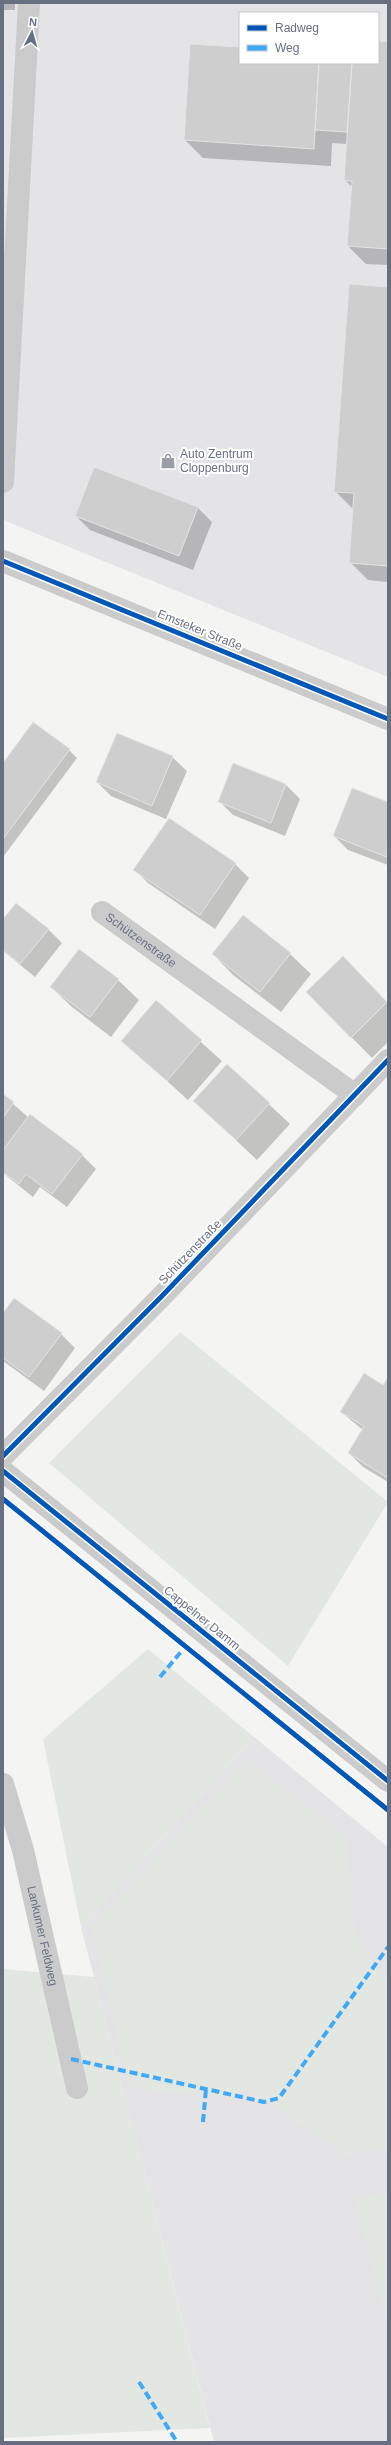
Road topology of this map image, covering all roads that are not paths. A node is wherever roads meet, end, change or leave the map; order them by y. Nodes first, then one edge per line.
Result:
1 (29, 3) edge
2 (3, 482) edge
3 (3, 561) edge
4 (388, 719) edge
5 (102, 912) dead end
6 (388, 1060) edge
7 (355, 1095) junction
8 (3, 1456) edge
9 (3, 1471) edge
10 (388, 1781) edge
11 (3, 1784) edge
12 (77, 2088) dead end

1 - 2 street
3 - 4 street, Emsteker Straße
5 - 7 street, Schützenstraße
6 - 7 street, Schützenstraße
7 - 8 street, Schützenstraße
9 - 10 street, Cappelner Damm
11 - 12 street, Lankumer Feldweg

